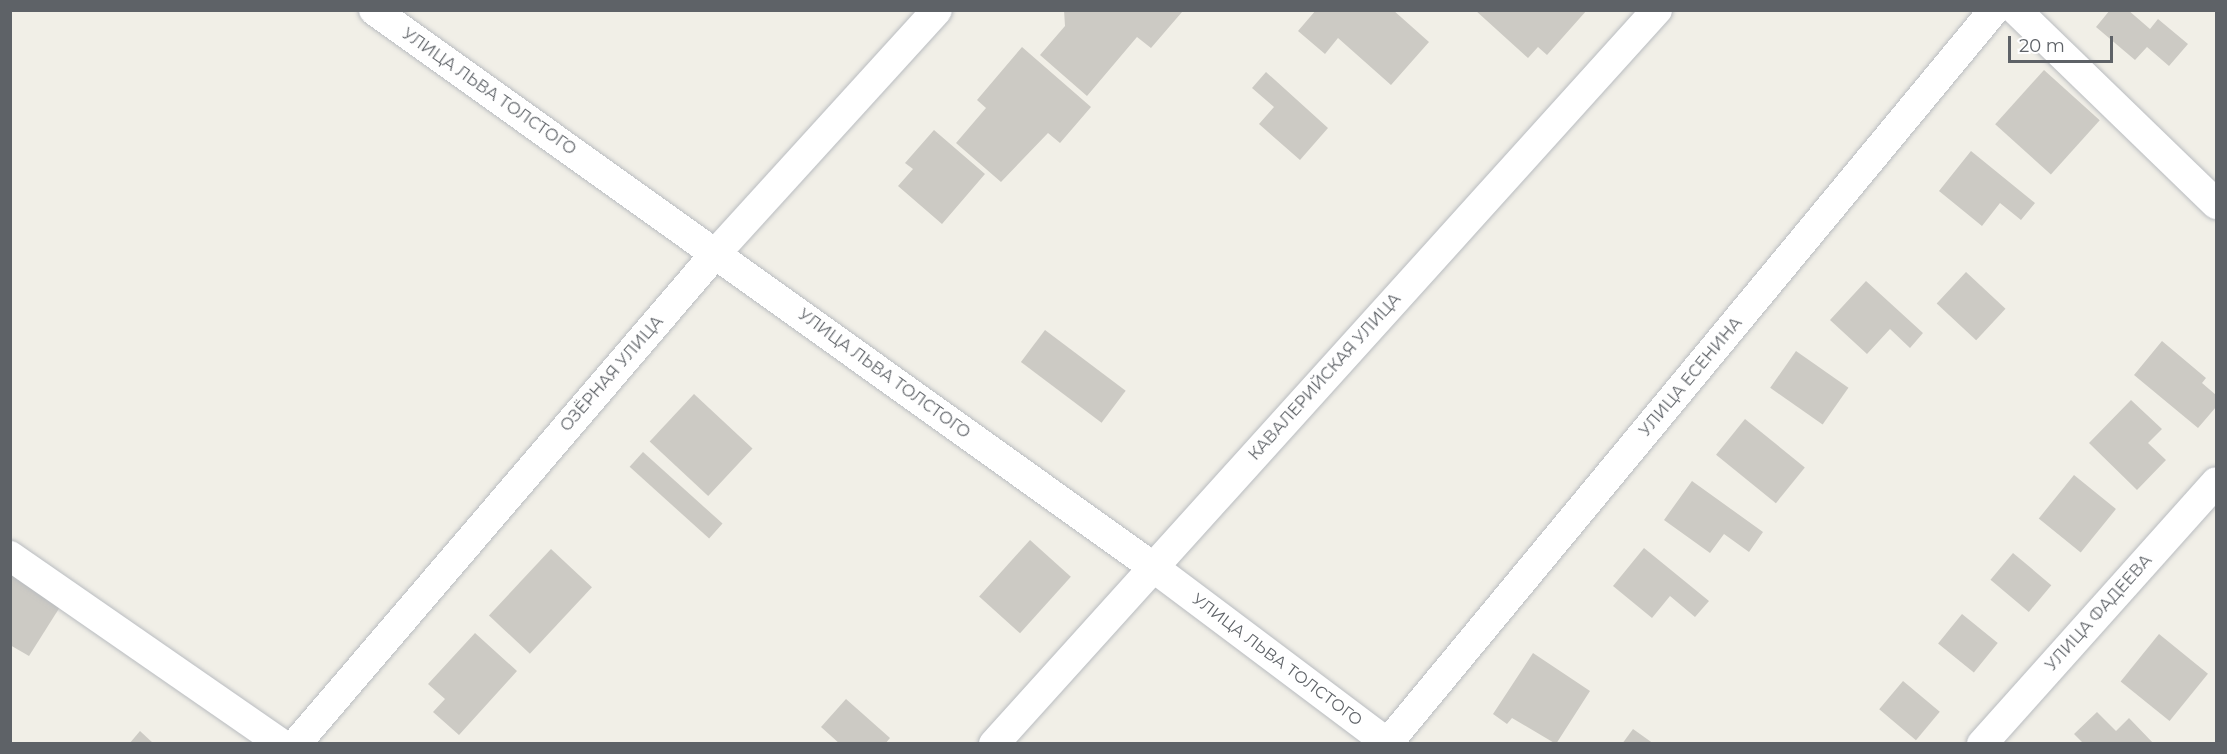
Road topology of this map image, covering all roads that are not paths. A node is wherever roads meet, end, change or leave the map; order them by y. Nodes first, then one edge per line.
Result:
1 (374, 10) edge
2 (937, 10) edge
3 (1657, 10) edge
4 (1994, 10) edge
5 (2016, 10) edge
6 (2217, 204) edge
7 (716, 253) junction
8 (2217, 482) edge
9 (10, 556) edge
10 (1153, 567) junction
11 (1388, 743) edge
12 (282, 744) edge
13 (296, 744) edge
14 (994, 744) edge
15 (1982, 744) edge

1 - 7 street, УЛИЦА ЛЬВА ТОЛСТОГО
2 - 7 street, ОЗЁРНАЯ УЛИЦА
3 - 10 street, КАВАЛЕРИЙСКАЯ УЛИЦА
4 - 11 street, УЛИЦА ЕСЕНИНА
5 - 6 street
7 - 10 street, УЛИЦА ЛЬВА ТОЛСТОГО
7 - 13 street, ОЗЁРНАЯ УЛИЦА
8 - 15 street, УЛИЦА ФАДЕЕВА
9 - 12 street
10 - 11 street, УЛИЦА ЛЬВА ТОЛСТОГО
10 - 14 street, КАВАЛЕРИЙСКАЯ УЛИЦА

